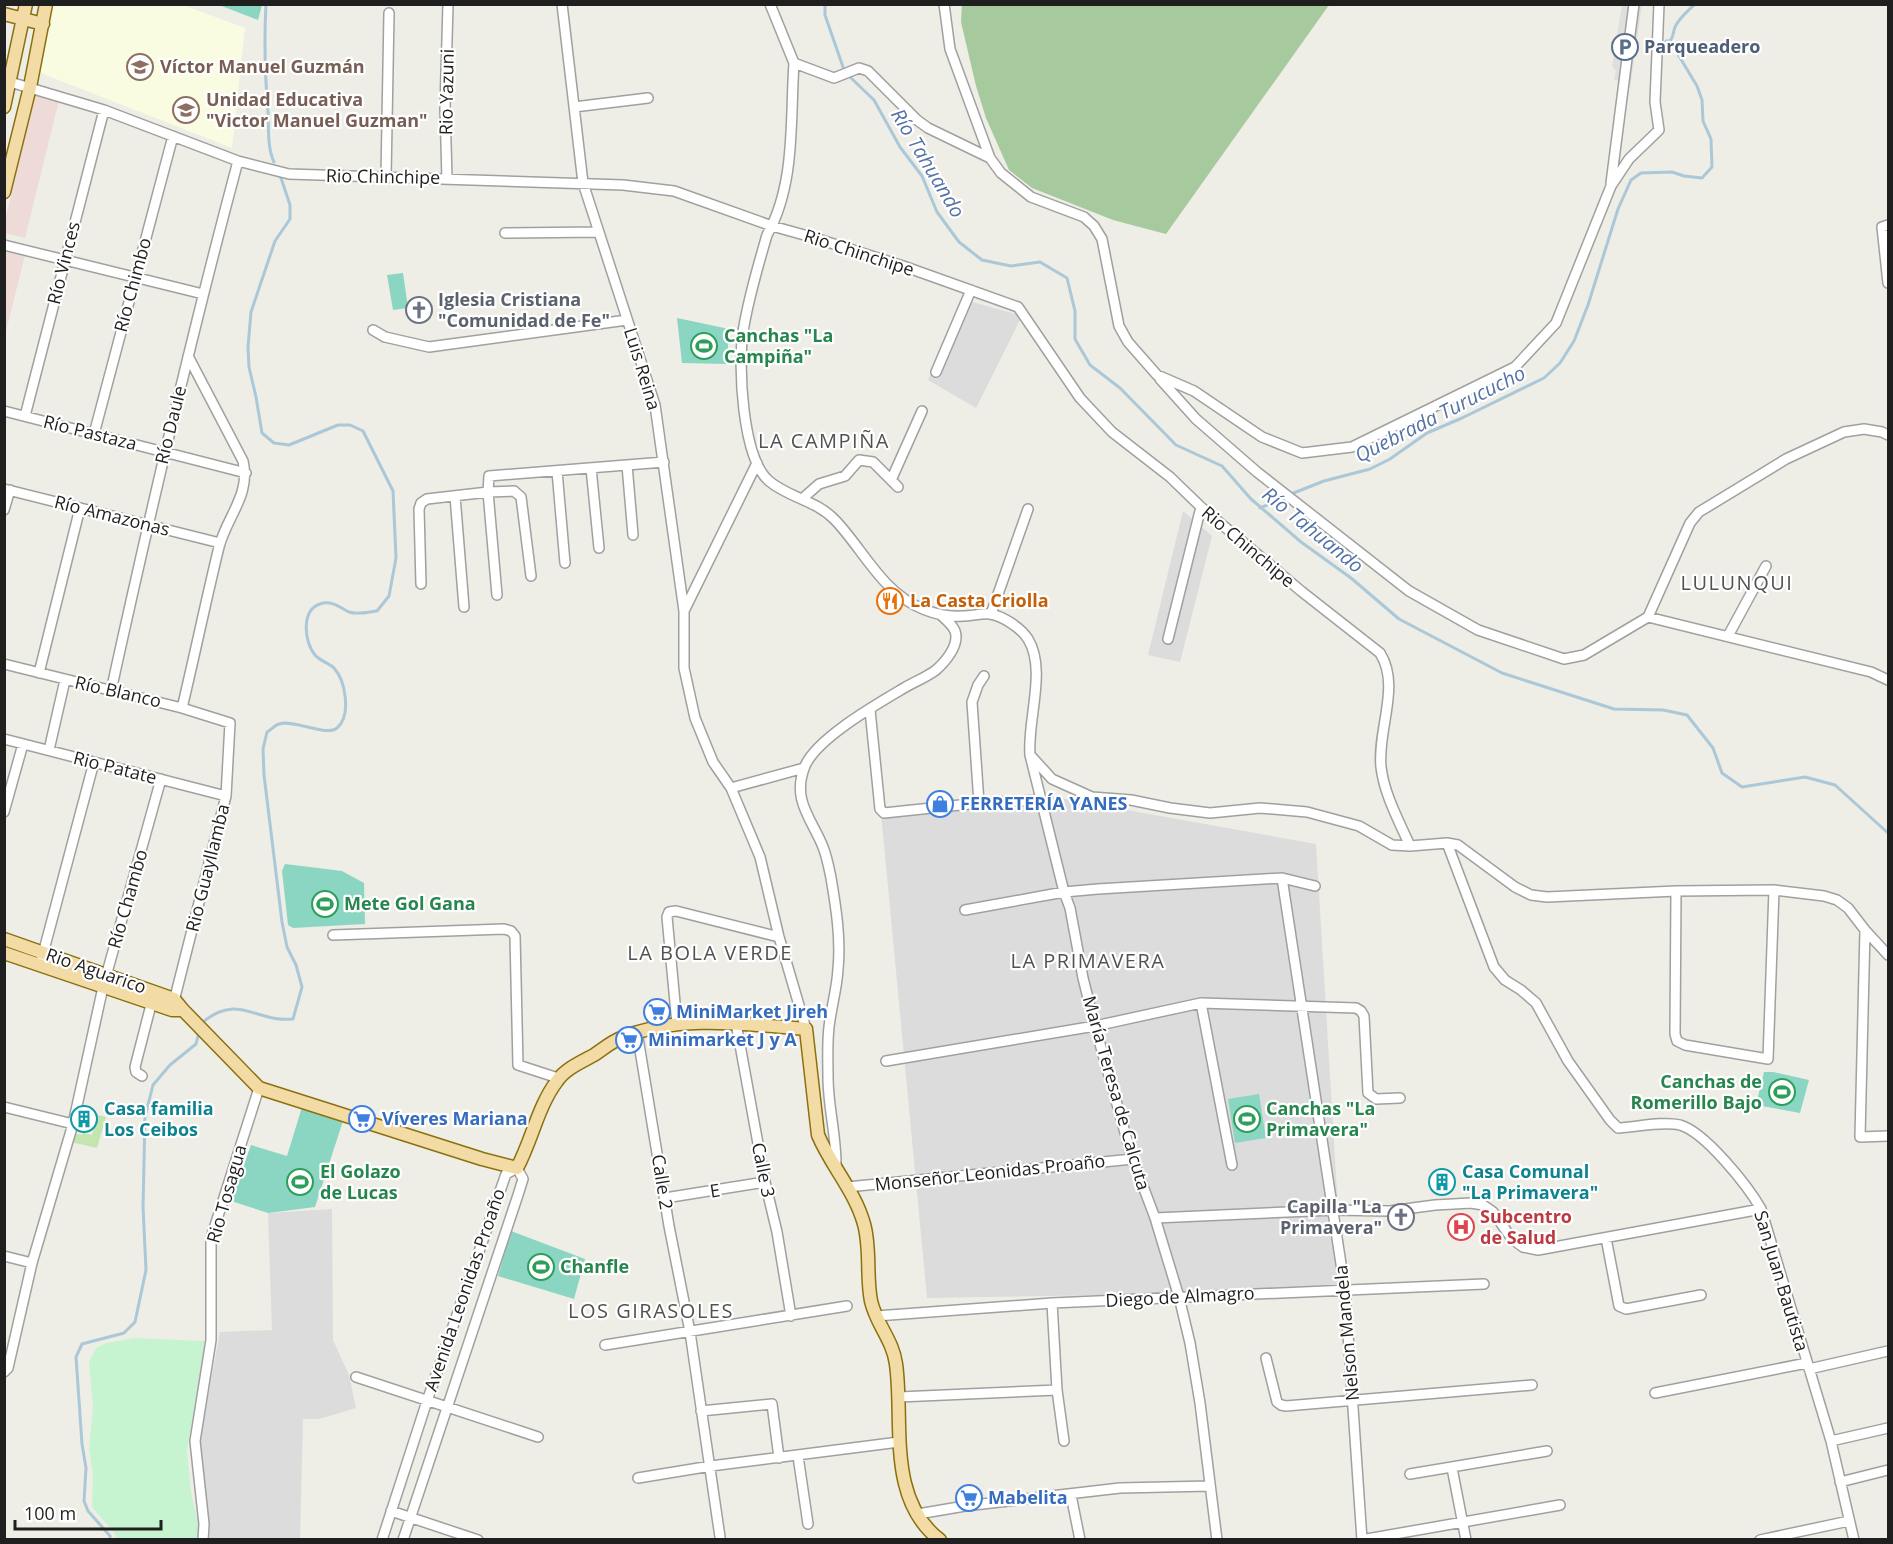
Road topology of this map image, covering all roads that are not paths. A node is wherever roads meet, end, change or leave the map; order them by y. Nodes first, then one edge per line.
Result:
1 (26, 4) edge
2 (46, 4) edge
3 (448, 4) edge
4 (562, 4) edge
5 (770, 4) edge
6 (944, 4) edge
7 (1634, 4) edge
8 (1659, 4) edge
9 (389, 13) dead end
10 (4, 14) edge
11 (23, 20) junction
12 (43, 24) junction
13 (794, 63) junction
14 (30, 87) junction
15 (8, 89) edge
16 (648, 98) dead end
17 (4, 107) edge
18 (574, 107) junction
19 (104, 110) junction
20 (173, 136) junction
21 (990, 158) junction
22 (238, 161) junction
23 (386, 177) junction
24 (447, 179) junction
25 (583, 183) junction
26 (1611, 186) junction
27 (4, 192) edge
28 (1888, 225) edge
29 (772, 226) junction
30 (506, 232) dead end
31 (598, 232) junction
32 (4, 245) edge
33 (65, 260) junction
34 (135, 278) junction
35 (1888, 283) edge
36 (971, 290) junction
37 (202, 294) junction
38 (627, 320) junction
39 (373, 330) dead end
40 (188, 356) junction
41 (936, 372) dead end
42 (1157, 375) junction
43 (4, 411) edge
44 (922, 411) dead end
45 (25, 416) junction
46 (94, 434) junction
47 (1888, 435) edge
48 (165, 452) junction
49 (664, 462) junction
50 (757, 463) junction
51 (627, 465) junction
52 (591, 468) junction
53 (557, 471) junction
54 (246, 473) junction
55 (892, 478) junction
56 (898, 487) dead end
57 (7, 490) edge
58 (488, 492) junction
59 (455, 496) junction
60 (802, 499) junction
61 (1201, 507) junction
62 (80, 508) junction
63 (1028, 509) dead end
64 (4, 510) edge
65 (147, 525) junction
66 (633, 535) dead end
67 (220, 543) junction
68 (599, 548) dead end
69 (565, 563) dead end
70 (1766, 566) dead end
71 (531, 576) dead end
72 (422, 584) dead end
73 (497, 595) dead end
74 (464, 608) dead end
75 (684, 611) junction
76 (940, 614) junction
77 (991, 614) junction
78 (1648, 617) junction
79 (1728, 636) junction
80 (1168, 639) dead end
81 (4, 664) edge
82 (39, 673) junction
83 (984, 676) dead end
84 (65, 680) junction
85 (1888, 680) edge
86 (111, 691) junction
87 (182, 708) junction
88 (870, 710) junction
89 (230, 723) joint
90 (4, 739) edge
91 (23, 744) junction
92 (49, 750) junction
93 (1030, 755) junction
94 (94, 762) junction
95 (804, 768) junction
96 (161, 780) junction
97 (731, 788) junction
98 (226, 796) junction
99 (1040, 800) junction
100 (979, 803) junction
101 (4, 812) edge
102 (1447, 843) junction
103 (1410, 846) junction
104 (1282, 878) junction
105 (1315, 886) dead end
106 (1774, 890) junction
107 (1676, 891) junction
108 (1064, 892) junction
109 (965, 910) dead end
110 (1865, 930) junction
111 (333, 935) dead end
112 (779, 937) junction
113 (4, 939) edge
114 (4, 953) edge
115 (1888, 955) edge
116 (41, 959) junction
117 (105, 981) junction
118 (153, 998) junction
119 (1201, 1003) junction
120 (1301, 1007) junction
121 (179, 1008) junction
122 (736, 1023) junction
123 (677, 1024) junction
124 (1095, 1026) junction
125 (806, 1029) junction
126 (637, 1032) junction
127 (886, 1061) dead end
128 (142, 1076) dead end
129 (558, 1078) junction
130 (259, 1088) junction
131 (1400, 1098) dead end
132 (4, 1107) edge
133 (72, 1124) junction
134 (1888, 1136) edge
135 (1133, 1159) junction
136 (1232, 1165) dead end
137 (517, 1168) junction
138 (836, 1168) junction
139 (765, 1182) junction
140 (847, 1187) junction
141 (665, 1198) junction
142 (1761, 1209) junction
143 (1334, 1210) junction
144 (1155, 1218) junction
145 (1606, 1238) junction
146 (4, 1256) edge
147 (32, 1263) junction
148 (1484, 1284) dead end
149 (1345, 1290) junction
150 (1701, 1295) dead end
151 (1179, 1297) junction
152 (1052, 1304) junction
153 (847, 1306) dead end
154 (791, 1316) junction
155 (876, 1316) junction
156 (690, 1332) junction
157 (605, 1345) dead end
158 (1888, 1351) edge
159 (1266, 1358) dead end
160 (1808, 1366) junction
161 (6, 1370) edge
162 (356, 1377) dead end
163 (1532, 1385) dead end
164 (1057, 1390) junction
165 (1654, 1393) dead end
166 (899, 1396) junction
167 (427, 1401) junction
168 (1353, 1401) junction
169 (447, 1407) junction
170 (701, 1411) junction
171 (1888, 1428) edge
172 (538, 1437) dead end
173 (1831, 1440) junction
174 (1064, 1441) dead end
175 (899, 1442) junction
176 (1547, 1451) dead end
177 (798, 1456) junction
178 (779, 1458) junction
179 (711, 1466) junction
180 (1452, 1468) junction
181 (1888, 1470) edge
182 (1410, 1474) dead end
183 (638, 1478) dead end
184 (1840, 1482) junction
185 (1210, 1486) junction
186 (1071, 1495) junction
187 (1560, 1505) dead end
188 (391, 1511) junction
189 (918, 1514) junction
190 (411, 1518) junction
191 (1849, 1521) junction
192 (1463, 1523) junction
193 (808, 1524) dead end
194 (720, 1537) dead end
195 (203, 1539) edge
196 (382, 1539) edge
197 (403, 1539) edge
198 (477, 1539) edge
199 (940, 1539) edge
200 (1080, 1539) edge
201 (1217, 1539) edge
202 (1362, 1539) edge
203 (1466, 1539) edge
204 (1760, 1539) edge
205 (1854, 1539) edge

1 - 11 main road
2 - 12 main road
3 - 24 street, Rio Yazuni
4 - 18 street, Luis Reina
5 - 13 street
6 - 21 street
7 - 26 street
8 - 26 street
9 - 23 street
10 - 11 main road
11 - 12 main road
11 - 15 main road
12 - 14 main road
13 - 21 street
13 - 29 street
14 - 15 street, Rio Chinchipe
14 - 19 street, Rio Chinchipe
14 - 27 main road
15 - 17 main road
16 - 18 street
18 - 25 street, Luis Reina
19 - 20 street, Rio Chinchipe
19 - 33 street, Río Vinces
20 - 22 street, Rio Chinchipe
20 - 34 street, Río Chimbo
21 - 42 street
22 - 23 street, Rio Chinchipe
22 - 37 street, Río Daule
23 - 24 street, Rio Chinchipe
24 - 25 street, Rio Chinchipe
25 - 29 street, Rio Chinchipe
25 - 31 street, Luis Reina
26 - 42 street
28 - 35 street
29 - 36 street, Rio Chinchipe
29 - 50 street
30 - 31 street
31 - 38 street, Luis Reina
32 - 33 street
33 - 34 street
33 - 45 street, Río Vinces
34 - 37 street
34 - 46 street, Río Chimbo
36 - 41 street
36 - 61 street, Rio Chinchipe
37 - 40 street, Río Daule
38 - 39 street
38 - 49 street, Luis Reina
40 - 48 street, Río Daule
40 - 54 street
42 - 78 street
43 - 45 street, Río Pastaza
44 - 55 street
45 - 46 street, Río Pastaza
46 - 48 street, Río Pastaza
47 - 78 street
48 - 54 street, Río Pastaza
48 - 65 street, Río Daule
49 - 51 street
49 - 75 street, Luis Reina
50 - 60 street
50 - 75 street
51 - 52 street
51 - 66 street
52 - 53 street
52 - 68 street
53 - 58 street
53 - 69 street
54 - 67 street
55 - 56 street
55 - 60 street
57 - 62 street, Río Amazonas
57 - 64 street
58 - 59 street
58 - 71 street
58 - 73 street
59 - 72 street
59 - 74 street
60 - 76 street
61 - 80 street
61 - 103 street, Rio Chinchipe
62 - 65 street, Río Amazonas
62 - 82 street
63 - 77 street
65 - 67 street, Río Amazonas
65 - 86 street, Río Daule
67 - 87 street
70 - 79 street
75 - 97 street, Luis Reina
76 - 77 street
76 - 88 street
77 - 93 street, María Teresa de Calcuta
78 - 79 street
79 - 85 street
81 - 82 street, Río Blanco
82 - 84 street, Río Blanco
83 - 100 street
84 - 86 street, Río Blanco
84 - 92 street
86 - 87 street, Río Blanco
87 - 89 street, Río Blanco
88 - 95 street
88 - 100 street
89 - 98 street, Rio Guayllamba
90 - 91 street, Rio Patate
91 - 92 street, Rio Patate
91 - 101 street
92 - 94 street, Rio Patate
93 - 99 street, María Teresa de Calcuta
93 - 103 street
94 - 96 street, Rio Patate
94 - 116 street
95 - 97 street
95 - 138 street
96 - 98 street, Rio Patate
96 - 117 street, Río Chambo
97 - 112 street, Luis Reina
98 - 121 street, Rio Guayllamba
99 - 100 street
99 - 108 street, María Teresa de Calcuta
102 - 103 street
102 - 107 street
102 - 142 street, San Juan Bautista
104 - 105 street
104 - 108 street
104 - 120 street, Nelson Mandela
106 - 107 street
106 - 107 street
106 - 110 street
108 - 109 street
108 - 124 street, María Teresa de Calcuta
110 - 115 street
110 - 134 street
111 - 129 street
112 - 123 street
112 - 125 street, Luis Reina
113 - 116 main road, Rio Aguarico
114 - 116 main road, Rio Aguarico
116 - 117 main road, Rio Aguarico
117 - 118 main road, Rio Aguarico
117 - 133 street, Río Chambo
118 - 121 main road, Rio Aguarico
118 - 128 street
119 - 120 street
119 - 124 street
119 - 136 street
120 - 131 street
120 - 143 street, Nelson Mandela
121 - 130 main road
122 - 123 main road
122 - 125 main road
122 - 139 street, Calle 3
123 - 126 main road
124 - 127 street
124 - 135 street, María Teresa de Calcuta
125 - 138 main road
126 - 129 main road
126 - 141 street, Calle 2
129 - 137 main road
130 - 137 main road
130 - 195 street, Rio Tosagua
132 - 133 street
133 - 147 street, Río Chambo
135 - 140 street, Monseñor Leonidas Proaño
135 - 144 street, María Teresa de Calcuta
137 - 167 street, Avenida Leonidas Proaño
137 - 169 street, Avenida Leonidas Proaño
138 - 140 main road
139 - 141 street, E
139 - 154 street, Calle 3
140 - 155 main road
141 - 156 street, Calle 2
142 - 145 street
142 - 160 street, San Juan Bautista
143 - 144 street
143 - 145 street
143 - 149 street, Nelson Mandela
144 - 151 street, María Teresa de Calcuta
145 - 150 street
146 - 147 street
147 - 161 street, Río Chambo
148 - 149 street, Diego de Almagro
149 - 151 street, Diego de Almagro
149 - 168 street, Nelson Mandela
151 - 152 street, Diego de Almagro
151 - 185 street, María Teresa de Calcuta
152 - 155 street, Diego de Almagro
152 - 164 street
153 - 154 street
154 - 156 street
155 - 166 main road
156 - 157 street
156 - 170 street, Calle 2
158 - 160 street
159 - 168 street
160 - 165 street
160 - 173 street, San Juan Bautista
162 - 167 street
163 - 168 street
164 - 166 street
164 - 174 street
166 - 175 main road
167 - 169 street
167 - 188 street, Avenida Leonidas Proaño
168 - 202 street, Nelson Mandela
169 - 172 street
169 - 190 street, Avenida Leonidas Proaño
170 - 178 street
170 - 179 street, Calle 2
171 - 173 street
173 - 184 street, San Juan Bautista
175 - 177 street
175 - 189 main road
176 - 180 street
177 - 178 street
177 - 193 street
178 - 179 street
179 - 183 street
179 - 194 street, Calle 2
180 - 182 street
180 - 192 street
181 - 184 street
184 - 191 street, San Juan Bautista
185 - 186 street
185 - 201 street, María Teresa de Calcuta
186 - 189 street
186 - 200 street
187 - 192 street
188 - 190 street
188 - 196 street, Avenida Leonidas Proaño
189 - 199 main road
190 - 197 street, Avenida Leonidas Proaño
190 - 198 street
191 - 204 street
191 - 205 street, San Juan Bautista
192 - 202 street
192 - 203 street

